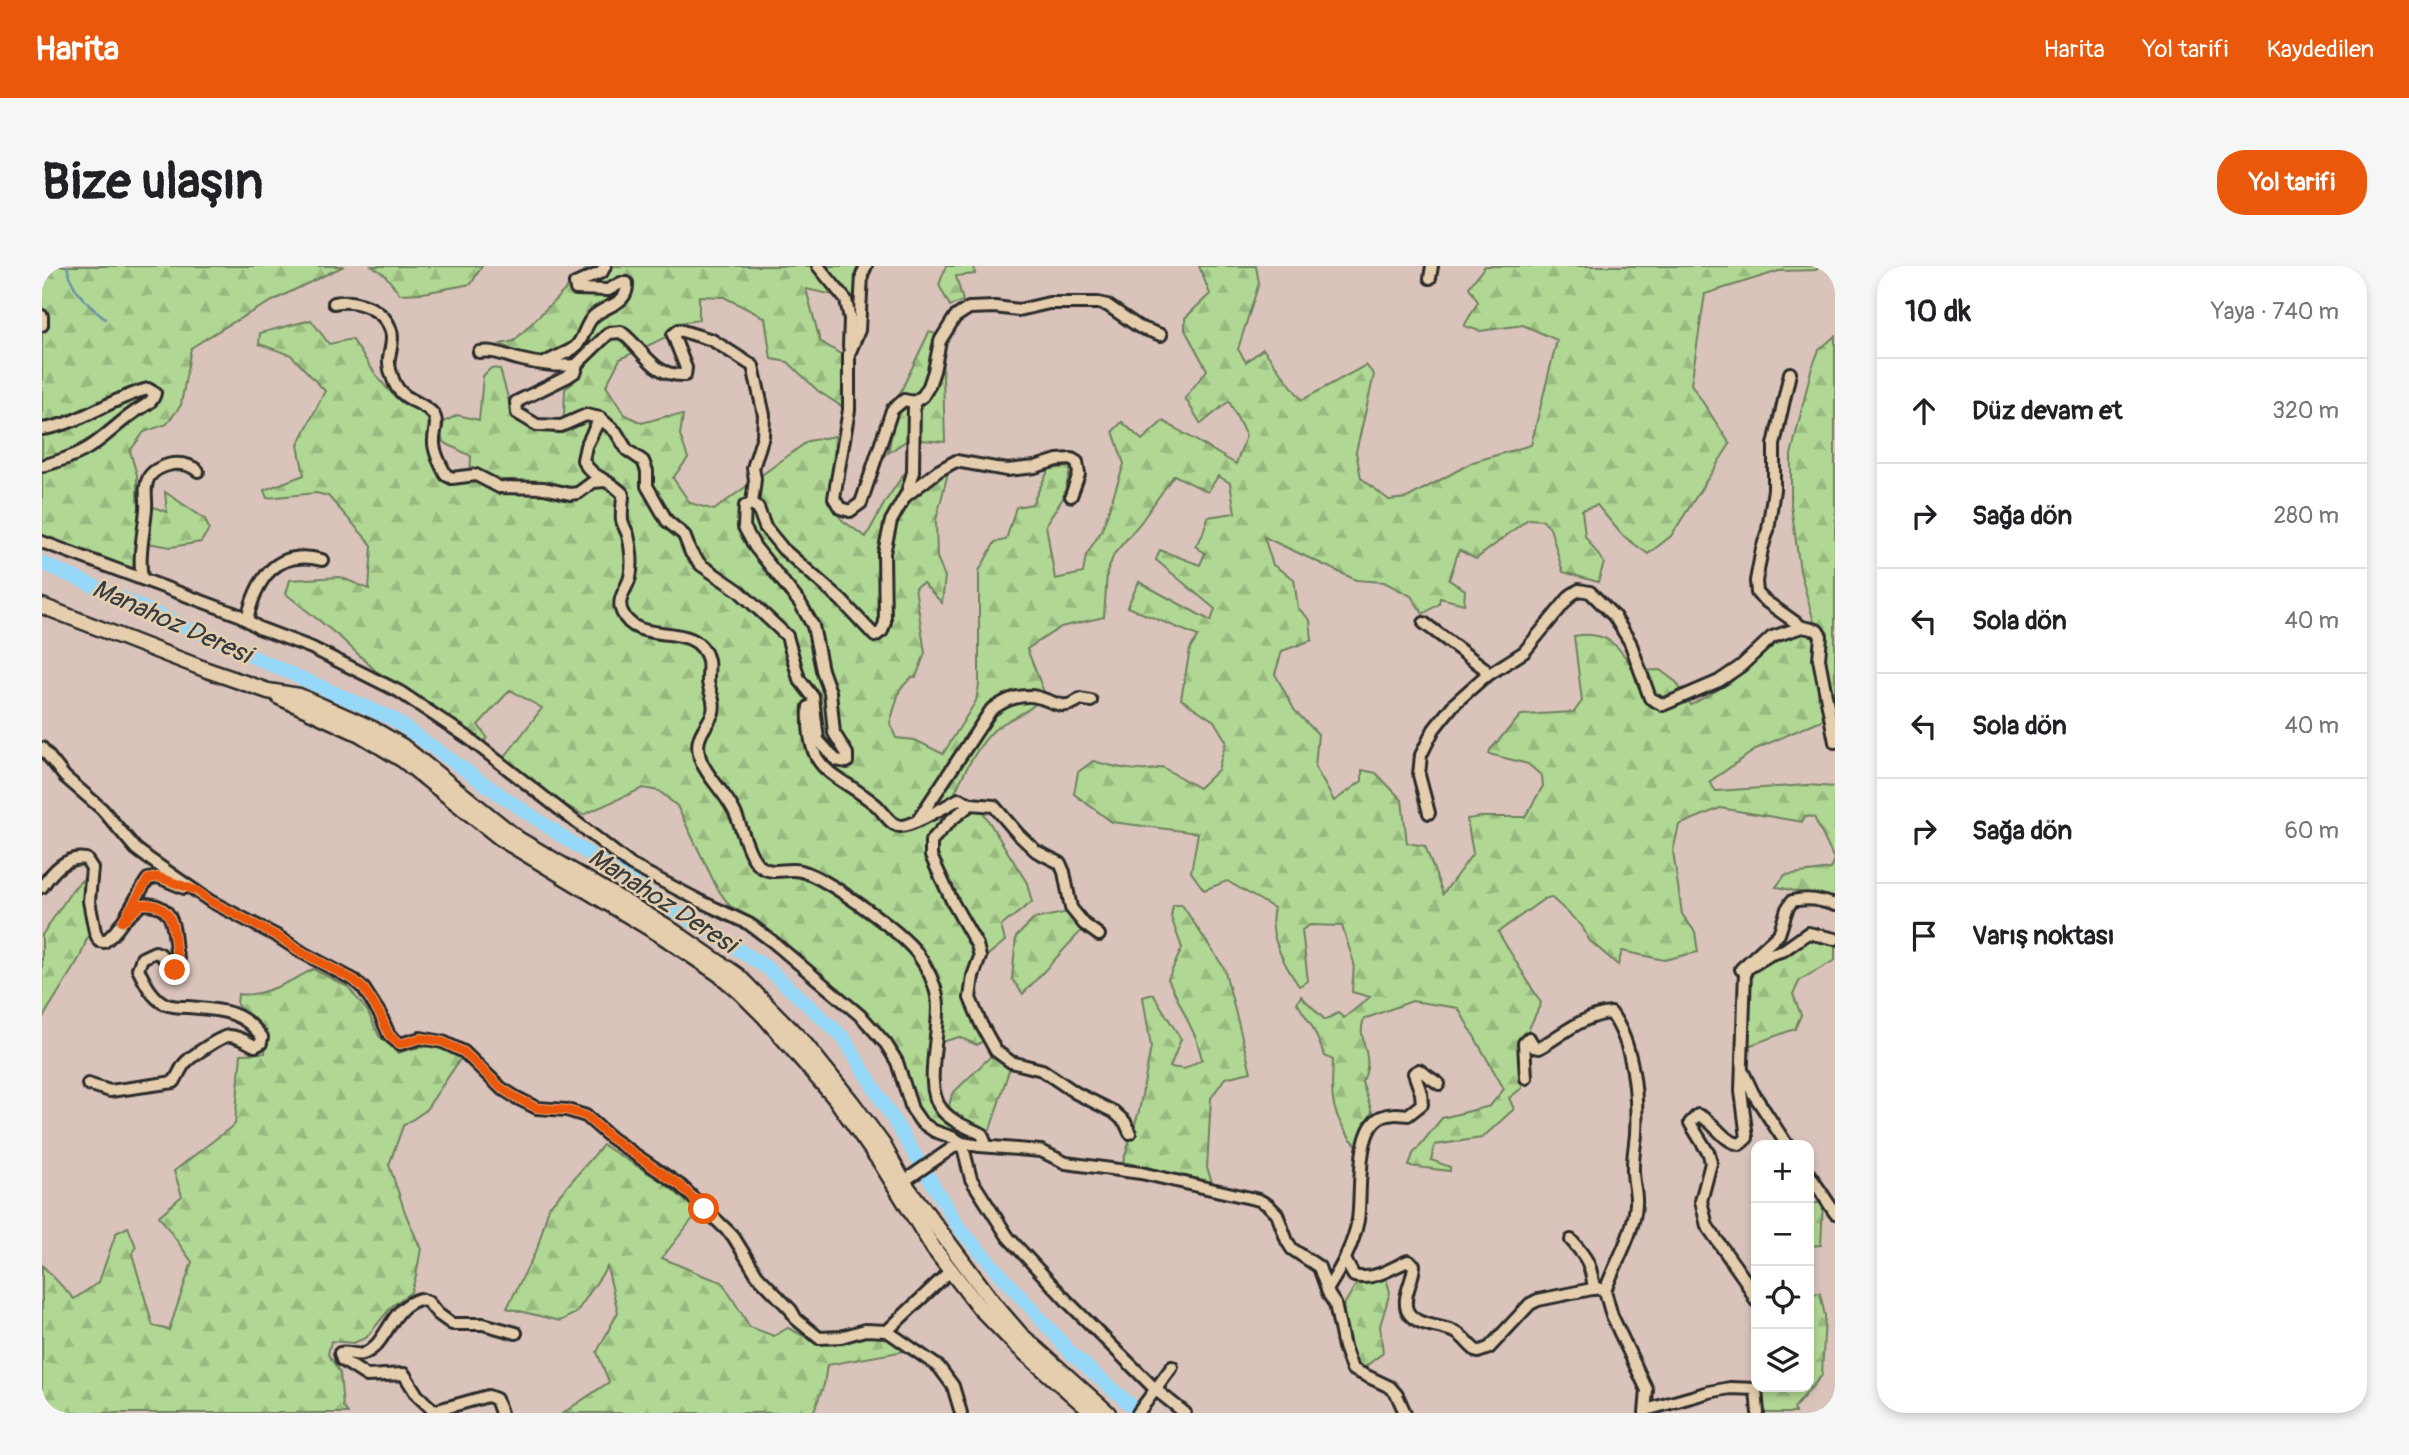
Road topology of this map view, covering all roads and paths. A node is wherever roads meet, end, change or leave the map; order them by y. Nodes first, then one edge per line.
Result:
1 (605, 266) edge
2 (818, 266) edge
3 (866, 266) edge
4 (334, 303) dead end
5 (42, 316) edge
6 (42, 325) edge
7 (1161, 335) dead end
8 (479, 352) dead end
9 (849, 354) junction
10 (545, 363) junction
11 (576, 365) junction
12 (1790, 373) dead end
13 (914, 402) junction
14 (600, 418) junction
15 (42, 429) edge
16 (42, 466) edge
17 (198, 471) dead end
18 (608, 481) junction
19 (1071, 496) dead end
20 (905, 497) junction
21 (752, 504) junction
22 (42, 542) edge
23 (322, 560) dead end
24 (142, 579) junction
25 (42, 606) edge
26 (247, 620) junction
27 (1424, 623) dead end
28 (1802, 627) junction
29 (1487, 676) junction
30 (806, 687) junction
31 (1091, 701) dead end
32 (1835, 742) edge
33 (42, 748) edge
34 (971, 804) junction
35 (1429, 813) dead end
36 (918, 820) junction
37 (42, 887) edge
38 (197, 891) junction
39 (1835, 905) edge
40 (122, 922) junction
41 (1099, 935) dead end
42 (1835, 939) edge
43 (1745, 970) junction
44 (1743, 1072) junction
45 (1526, 1078) dead end
46 (88, 1084) dead end
47 (1439, 1084) dead end
48 (1130, 1133) dead end
49 (1784, 1140) edge
50 (958, 1144) junction
51 (980, 1146) junction
52 (903, 1182) junction
53 (1814, 1182) edge
54 (1835, 1213) edge
55 (1571, 1240) dead end
56 (1345, 1260) junction
57 (950, 1271) junction
58 (1327, 1290) junction
59 (1600, 1290) junction
60 (1751, 1291) edge
61 (887, 1331) junction
62 (516, 1333) dead end
63 (1172, 1367) dead end
64 (1751, 1388) edge
65 (1155, 1392) junction
66 (1757, 1392) edge
67 (1646, 1411) edge
68 (501, 1413) edge
69 (961, 1413) edge
70 (1093, 1413) edge
71 (1108, 1413) edge
72 (1138, 1413) edge
73 (1185, 1413) edge
74 (1405, 1413) edge
75 (1758, 1413) edge

1 - 10 street
2 - 9 street
3 - 9 street
4 - 18 street
5 - 6 street
7 - 13 street
8 - 10 street
9 - 13 street
10 - 11 street
11 - 14 street
11 - 21 street
12 - 28 street
13 - 20 street
14 - 18 street
14 - 30 street
15 - 16 street
17 - 24 street
18 - 51 street
19 - 20 street
20 - 21 street
21 - 30 street
22 - 24 street
23 - 26 street
24 - 26 street
25 - 52 main road
26 - 50 street
27 - 29 street
28 - 29 street
28 - 32 street
29 - 35 street
30 - 36 street
31 - 36 street
33 - 38 street
34 - 36 street
34 - 41 street
34 - 48 street
37 - 40 street
38 - 40 street
38 - 61 street
39 - 43 street
40 - 46 street
42 - 43 street
43 - 44 street
44 - 49 street
44 - 60 street
45 - 59 street
47 - 56 street
50 - 51 street
50 - 52 street
50 - 65 street
51 - 58 street
52 - 57 main road
52 - 71 main road
53 - 54 street
55 - 59 street
56 - 58 street
56 - 59 street
57 - 61 street
57 - 70 main road
58 - 74 street
59 - 67 street
61 - 69 street
62 - 68 street
63 - 65 street
64 - 67 street
65 - 72 street
65 - 73 street
66 - 75 street

